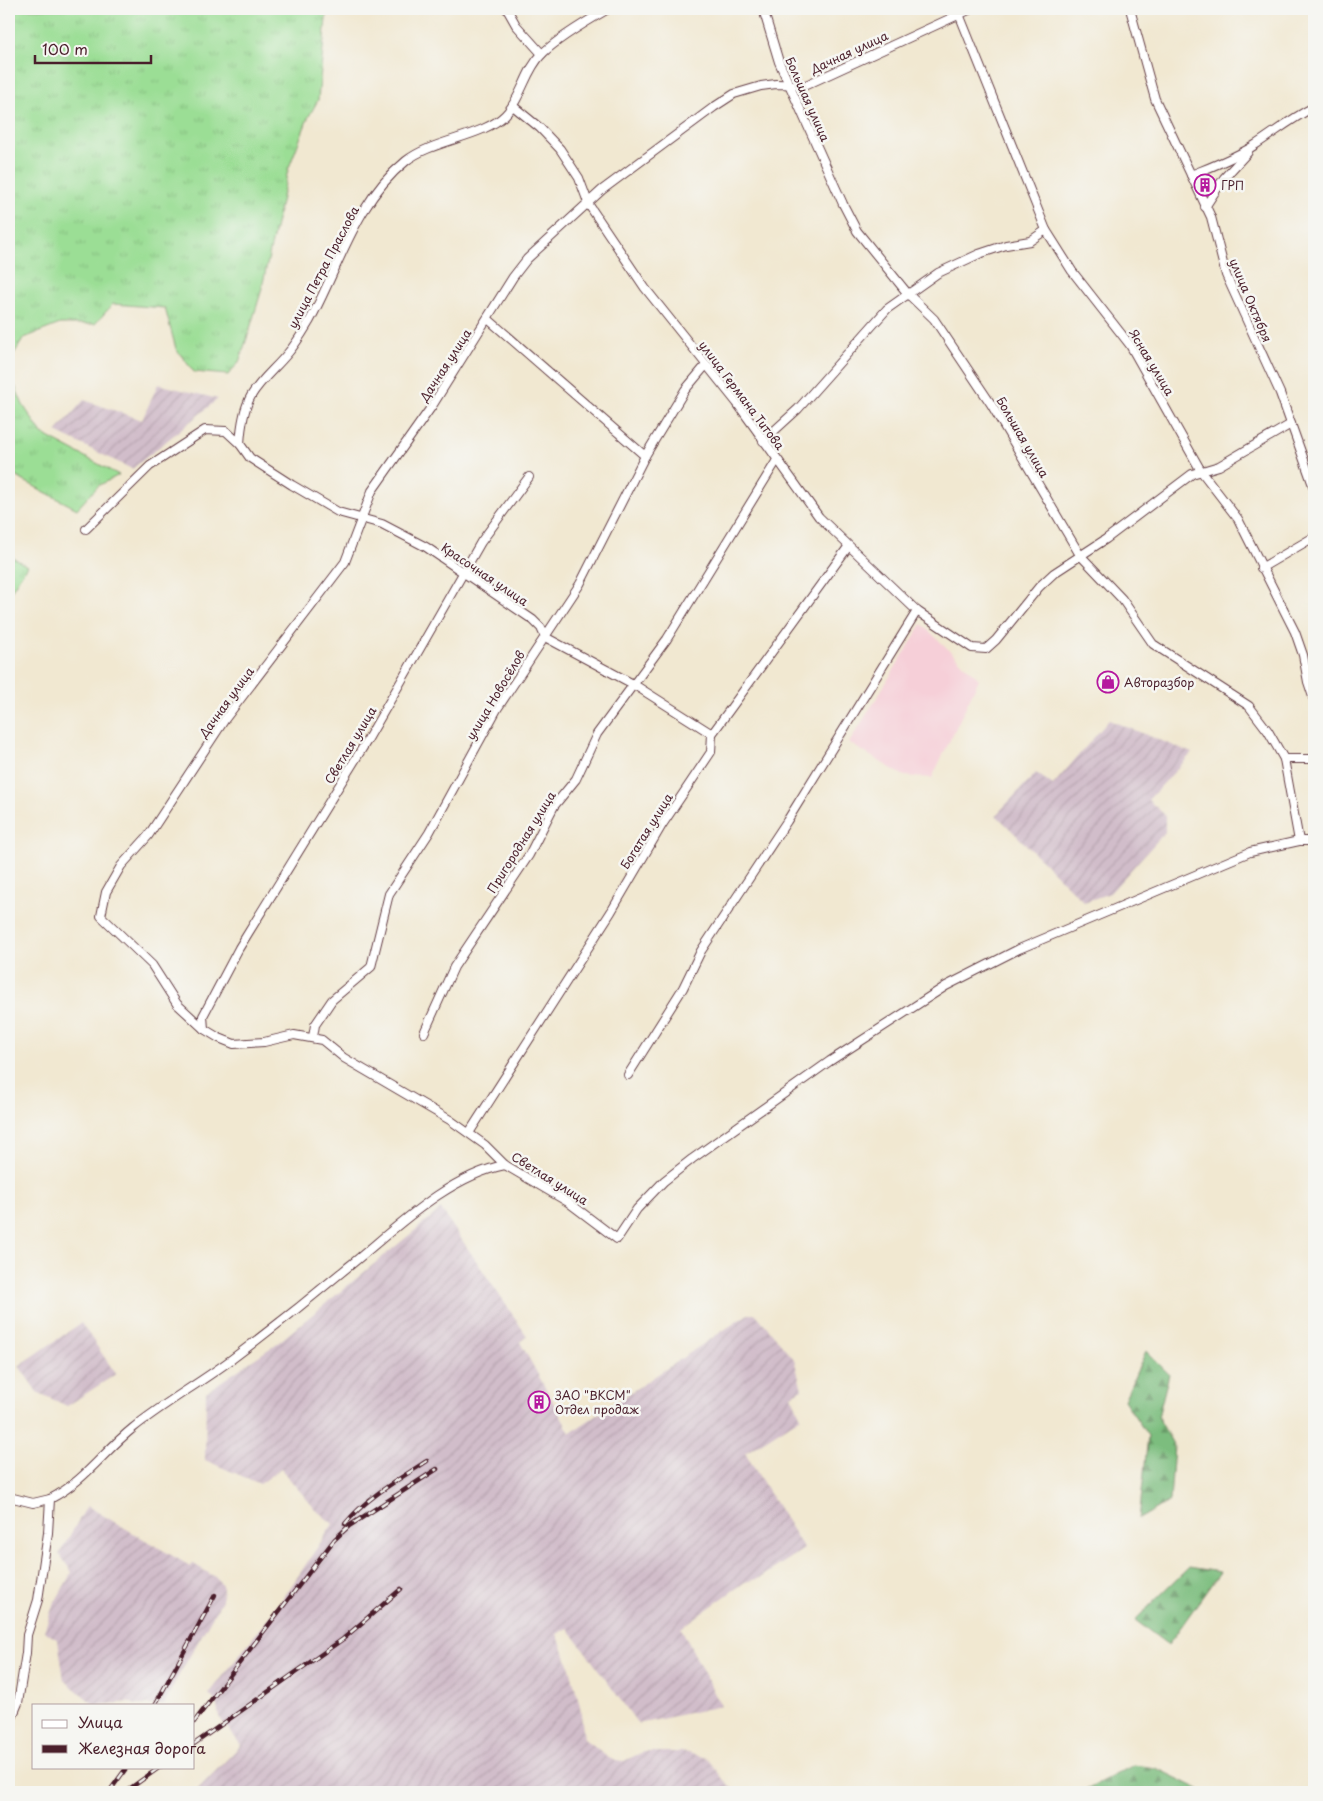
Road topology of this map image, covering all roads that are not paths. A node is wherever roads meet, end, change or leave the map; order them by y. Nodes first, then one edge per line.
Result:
1 (507, 9) edge
2 (608, 9) edge
3 (763, 9) edge
4 (971, 9) edge
5 (1130, 9) edge
6 (958, 11) edge
7 (542, 54) junction
8 (790, 85) junction
9 (513, 106) junction
10 (1314, 108) edge
11 (1254, 146) junction
12 (1191, 175) junction
13 (589, 205) junction
14 (1205, 207) junction
15 (1046, 230) junction
16 (908, 294) junction
17 (488, 319) junction
18 (706, 365) junction
19 (1290, 424) junction
20 (763, 441) junction
21 (240, 444) junction
22 (646, 456) junction
23 (777, 460) junction
24 (1201, 471) junction
25 (529, 477) dead end
26 (1314, 488) edge
27 (360, 517) junction
28 (86, 529) dead end
29 (1314, 537) edge
30 (848, 547) junction
31 (1080, 555) junction
32 (1261, 568) junction
33 (464, 574) junction
34 (917, 610) junction
35 (545, 637) junction
36 (633, 684) junction
37 (1314, 700) edge
38 (712, 734) junction
39 (1284, 759) junction
40 (1314, 759) edge
41 (1299, 841) junction
42 (1314, 841) edge
43 (101, 916) joint
44 (204, 1029) junction
45 (424, 1033) dead end
46 (313, 1037) junction
47 (628, 1075) dead end
48 (469, 1133) junction
49 (505, 1165) junction
50 (9, 1497) edge
51 (50, 1499) junction
52 (9, 1725) edge

1 - 7 street
2 - 7 street, улица Петра Праслова
3 - 8 street, Большая улица
4 - 6 street, Дачная улица
5 - 12 street, улица Октября
6 - 8 street, Дачная улица
6 - 15 street, Ясная улица
7 - 9 street, улица Петра Праслова
8 - 13 street, Дачная улица
8 - 16 street, Большая улица
9 - 13 street, улица Германа Титова
9 - 21 street, улица Петра Праслова
10 - 11 street
11 - 12 street
11 - 14 street
12 - 14 street, улица Октября
13 - 17 street, Дачная улица
13 - 18 street, улица Германа Титова
14 - 19 street, улица Октября
15 - 16 street
15 - 24 street, Ясная улица
16 - 20 street
16 - 31 street, Большая улица
17 - 22 street
17 - 27 street, Дачная улица
18 - 20 street, улица Германа Титова
18 - 22 street, улица Новосёлов
19 - 24 street
19 - 26 street, улица Октября
20 - 23 street, улица Германа Титова
21 - 27 street, Красочная улица
21 - 28 street
22 - 35 street, улица Новосёлов
23 - 30 street, улица Германа Титова
23 - 36 street, Пригородная улица
24 - 31 street
24 - 32 street, Ясная улица
25 - 33 street, Светлая улица
27 - 33 street, Красочная улица
27 - 43 street, Дачная улица
29 - 32 street
30 - 34 street, улица Германа Титова
30 - 38 street, Богатая улица
31 - 34 street, улица Германа Титова
31 - 39 street, Большая улица
32 - 37 street, Ясная улица
33 - 35 street, Красочная улица
33 - 44 street, Светлая улица
34 - 47 street
35 - 36 street, Красочная улица
35 - 46 street, улица Новосёлов
36 - 38 street, Красочная улица
36 - 45 street, Пригородная улица
38 - 48 street, Богатая улица
39 - 40 street
39 - 41 street, Большая улица
41 - 42 street
41 - 49 street, Светлая улица
43 - 44 street, Светлая улица
44 - 46 street, Светлая улица
46 - 48 street, Светлая улица
48 - 49 street, Светлая улица
49 - 51 street
50 - 51 street
51 - 52 street

